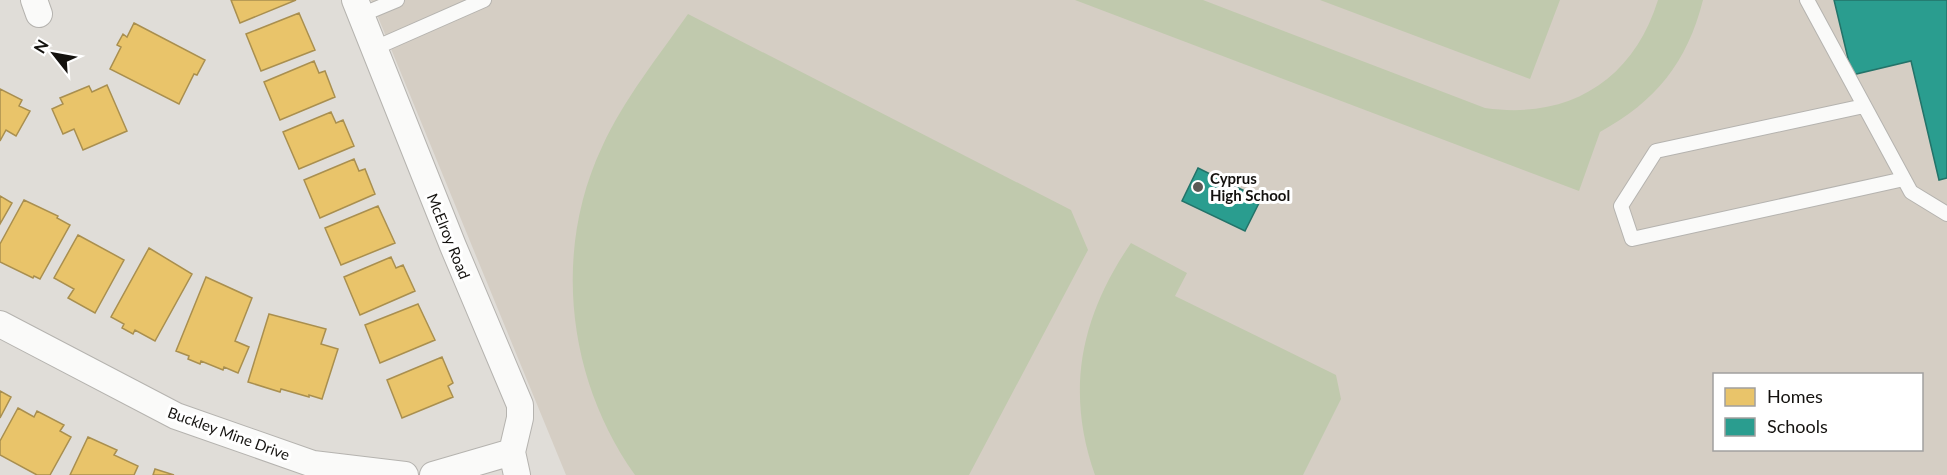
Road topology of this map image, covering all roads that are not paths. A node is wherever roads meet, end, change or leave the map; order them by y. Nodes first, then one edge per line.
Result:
1 (397, 0) edge
2 (484, 0) edge
3 (1807, 0) edge
4 (358, 8) edge
5 (375, 48) junction
6 (1864, 106) junction
7 (1904, 179) junction
8 (1947, 214) edge
9 (0, 324) edge
10 (514, 463) edge
11 (405, 475) edge
12 (433, 475) edge

1 - 4 lane
2 - 5 lane
3 - 6 lane
4 - 5 street, McElroy Road
5 - 10 street, McElroy Road
6 - 7 lane
6 - 7 lane
7 - 8 lane
9 - 11 street, Buckley Mine Drive
10 - 12 street

